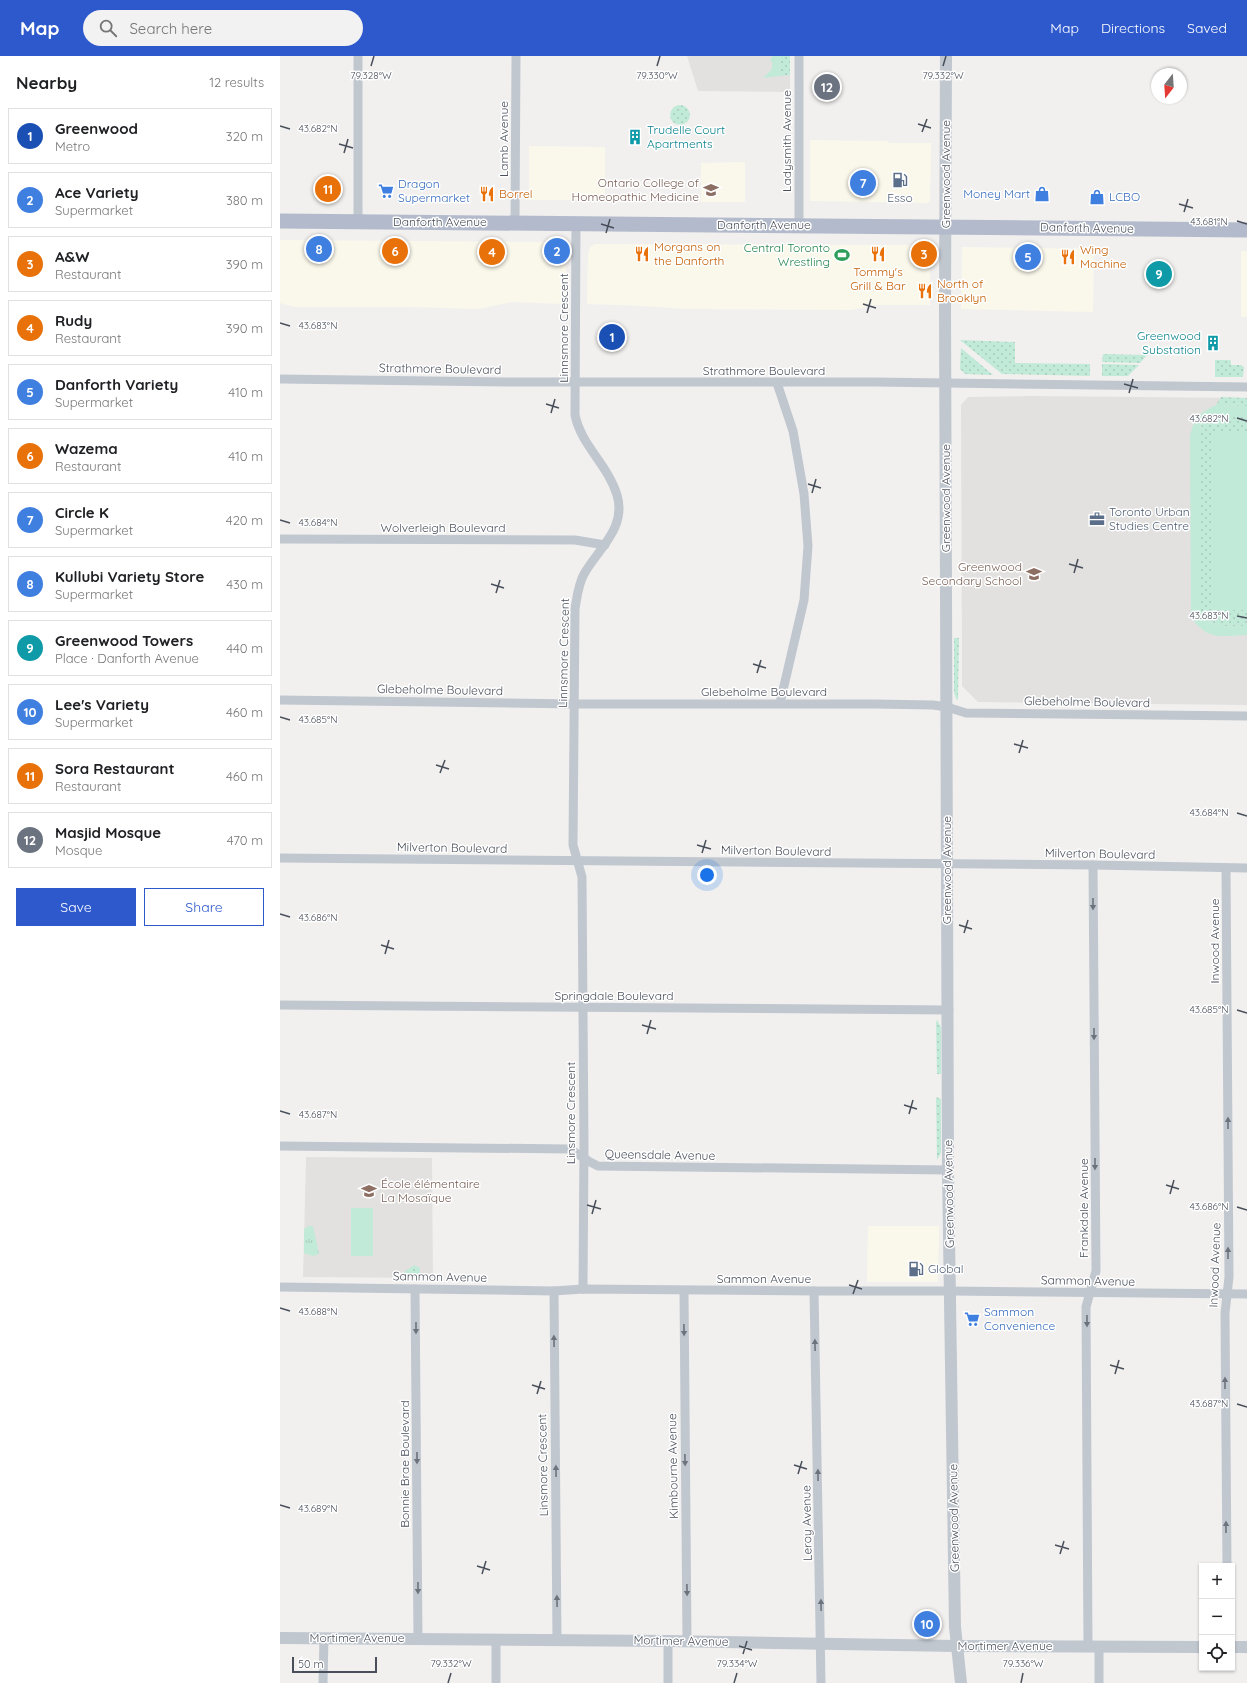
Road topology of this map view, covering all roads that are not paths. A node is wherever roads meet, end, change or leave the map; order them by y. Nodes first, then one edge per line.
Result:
1 (358, 56) edge
2 (516, 56) edge
3 (799, 56) edge
4 (946, 56) edge
5 (280, 220) edge
6 (358, 221) junction
7 (516, 222) junction
8 (576, 223) junction
9 (799, 225) junction
10 (946, 227) junction
11 (1247, 230) edge
12 (280, 379) edge
13 (576, 382) junction
14 (777, 383) junction
15 (946, 383) junction
16 (1247, 387) edge
17 (280, 539) edge
18 (605, 545) junction
19 (280, 700) edge
20 (780, 703) junction
21 (576, 704) junction
22 (947, 707) junction
23 (1247, 716) edge
24 (280, 858) edge
25 (578, 861) junction
26 (947, 865) junction
27 (1093, 865) junction
28 (1226, 868) junction
29 (1247, 868) edge
30 (582, 936) joint
31 (280, 1005) edge
32 (583, 1008) junction
33 (948, 1010) junction
34 (280, 1146) edge
35 (584, 1158) junction
36 (948, 1170) junction
37 (280, 1287) edge
38 (415, 1289) junction
39 (583, 1290) junction
40 (950, 1290) junction
41 (554, 1291) junction
42 (684, 1291) junction
43 (814, 1292) junction
44 (1090, 1293) junction
45 (1226, 1294) junction
46 (1247, 1294) edge
47 (1227, 1563) edge
48 (280, 1638) edge
49 (324, 1638) junction
50 (418, 1639) junction
51 (496, 1640) junction
52 (557, 1640) junction
53 (668, 1641) junction
54 (687, 1641) junction
55 (821, 1644) junction
56 (956, 1646) junction
57 (1094, 1646) junction
58 (1199, 1647) edge
59 (1235, 1647) edge
60 (1247, 1647) edge
61 (323, 1683) edge
62 (496, 1683) edge
63 (668, 1683) edge
64 (821, 1683) edge
65 (960, 1683) edge
66 (1099, 1683) edge

1 - 6 street
2 - 7 street, Lamb Avenue
3 - 9 street, Ladysmith Avenue
4 - 10 street, Greenwood Avenue
5 - 6 main road, Danforth Avenue
6 - 7 main road, Danforth Avenue
7 - 8 main road, Danforth Avenue
8 - 9 main road, Danforth Avenue
8 - 13 street, Linnsmore Crescent
9 - 10 main road, Danforth Avenue
10 - 11 main road, Danforth Avenue
10 - 15 street, Greenwood Avenue
12 - 13 street, Strathmore Boulevard
13 - 14 street, Strathmore Boulevard
13 - 18 street, Linnsmore Crescent
14 - 15 street, Strathmore Boulevard
14 - 20 street
15 - 16 street, Strathmore Boulevard
15 - 22 street, Greenwood Avenue
17 - 18 street, Wolverleigh Boulevard
18 - 21 street, Linnsmore Crescent
19 - 21 street, Glebeholme Boulevard
20 - 21 street, Glebeholme Boulevard
20 - 22 street, Glebeholme Boulevard
21 - 25 street, Linnsmore Crescent
22 - 23 street, Glebeholme Boulevard
22 - 26 street, Greenwood Avenue
24 - 25 street, Milverton Boulevard
25 - 26 street, Milverton Boulevard
25 - 30 street, Linnsmore Crescent
26 - 27 street, Milverton Boulevard
26 - 33 street, Greenwood Avenue
27 - 28 street, Milverton Boulevard
27 -> 44 street, Frankdale Avenue
28 - 29 street, Milverton Boulevard
45 -> 28 street, Inwood Avenue
30 - 32 street, Linsmore Crescent
31 - 32 street, Springdale Boulevard
32 - 33 street, Springdale Boulevard
32 - 35 street, Linsmore Crescent
33 - 36 street, Greenwood Avenue
34 - 35 street, Queensdale Avenue
35 - 36 street, Queensdale Avenue
35 - 39 street, Linsmore Crescent
36 - 40 street, Greenwood Avenue
37 - 38 street, Sammon Avenue
38 - 41 street, Sammon Avenue
38 -> 50 street, Bonnie Brae Boulevard
39 - 41 street, Sammon Avenue
39 - 42 street, Sammon Avenue
40 - 43 street, Sammon Avenue
40 - 44 street, Sammon Avenue
40 - 56 street, Greenwood Avenue
52 -> 41 street, Linsmore Crescent
42 - 43 street, Sammon Avenue
42 -> 54 street, Kimbourne Avenue
55 -> 43 street, Leroy Avenue
44 - 45 street, Sammon Avenue
44 -> 57 street, Frankdale Avenue
45 - 46 street, Sammon Avenue
47 -> 45 street, Inwood Avenue
48 - 49 street, Mortimer Avenue
49 - 50 street, Mortimer Avenue
49 - 61 street
50 - 51 street, Mortimer Avenue
51 - 52 street, Mortimer Avenue
51 - 62 street
52 - 53 street, Mortimer Avenue
53 - 54 street, Mortimer Avenue
53 - 63 street
54 - 55 street, Mortimer Avenue
55 - 56 street, Mortimer Avenue
55 - 64 street, Leroy Avenue
56 - 57 street, Mortimer Avenue
56 - 65 street, Greenwood Avenue
57 - 58 street, Mortimer Avenue
57 - 66 street, Frankdale Avenue
59 - 60 street

